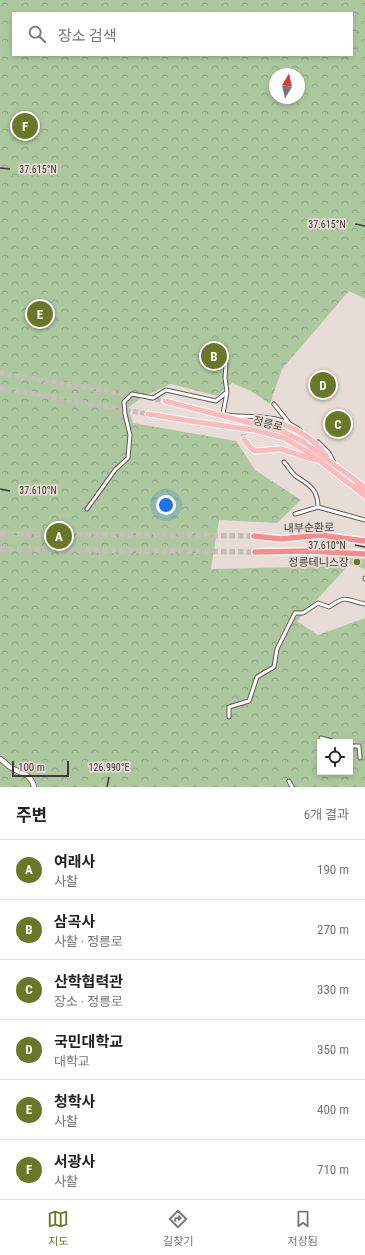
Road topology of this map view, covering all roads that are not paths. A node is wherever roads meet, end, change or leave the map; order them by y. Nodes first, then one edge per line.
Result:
1 (226, 364) dead end
2 (227, 392) junction
3 (165, 401) tunnel mouth
4 (274, 404) dead end
5 (190, 407) junction
6 (148, 414) tunnel mouth
7 (223, 414) junction
8 (264, 419) tunnel mouth
9 (289, 423) junction
10 (244, 439) dead end
11 (328, 460) junction
12 (320, 461) junction
13 (284, 462) dead end
14 (334, 464) junction
15 (338, 476) junction
16 (365, 487) edge
17 (365, 491) edge
18 (365, 496) edge
19 (318, 507) junction
20 (87, 509) dead end
21 (295, 514) dead end
22 (365, 520) edge
23 (254, 536) tunnel mouth
24 (365, 541) edge
25 (255, 552) tunnel mouth
26 (365, 554) edge
27 (365, 604) edge
28 (229, 717) dead end
29 (321, 738) dead end
30 (324, 739) edge
31 (353, 746) edge
32 (360, 758) dead end
33 (0, 759) edge
34 (289, 781) dead end
35 (34, 787) edge
36 (292, 787) edge

1 - 2 street
2 - 7 street
2 - 20 street
3 - 5 main road, 정릉로
4 - 9 street, 정릉로
5 - 7 street, 정릉로
5 - 11 main road, 정릉로
6 - 12 main road, 정릉로
7 - 9 street, 정릉로
8 - 11 main road
9 - 14 street, 정릉로
10 - 12 main road
11 - 14 main road, 정릉로
12 - 15 main road, 정릉로
13 - 19 street
14 - 16 main road, 정릉로
15 - 17 main road
15 - 18 main road, 정릉로
19 - 21 street
19 - 22 street
23 - 24 highway, 내부순환로
25 - 26 highway
27 - 28 street
29 - 30 street
31 - 32 street
33 - 35 street
34 - 36 street

